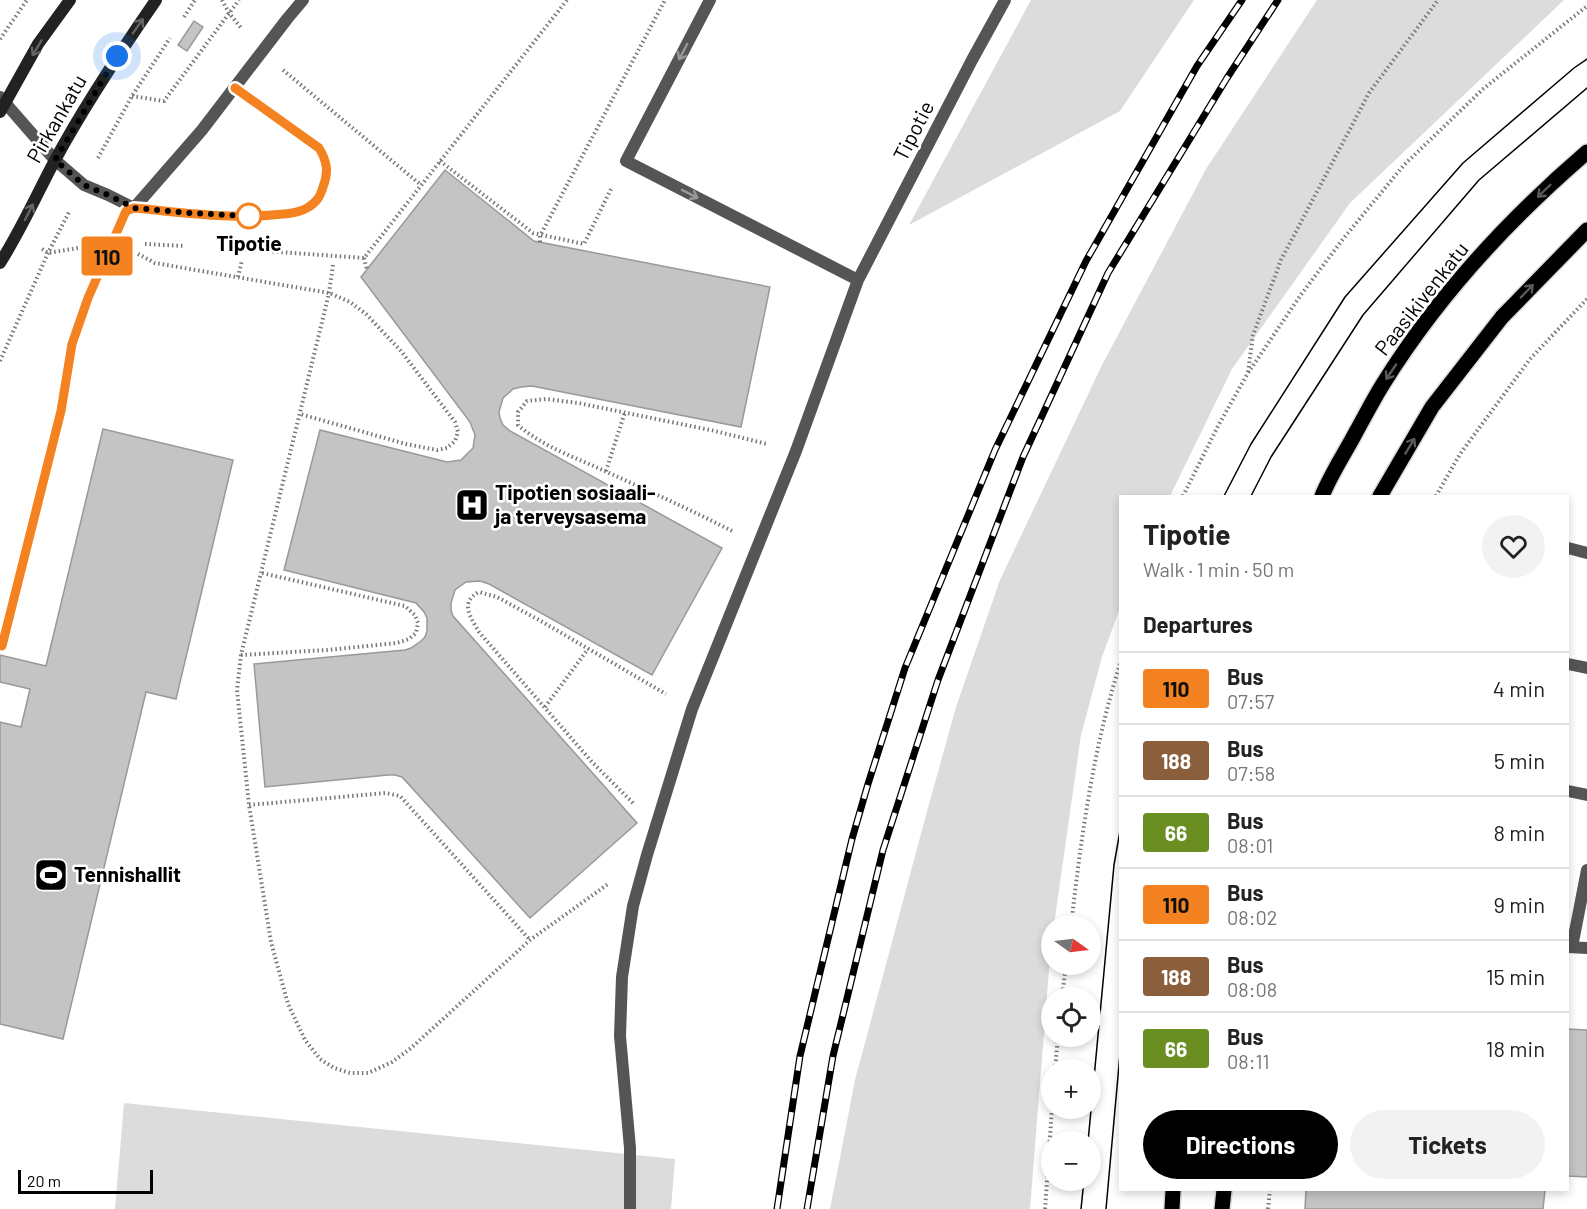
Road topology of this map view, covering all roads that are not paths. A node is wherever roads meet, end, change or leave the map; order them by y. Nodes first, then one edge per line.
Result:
1 (70, 0) edge
2 (156, 0) edge
3 (303, 0) edge
4 (710, 0) edge
5 (1005, 0) edge
6 (235, 88) junction
7 (2, 104) edge
8 (1587, 152) edge
9 (55, 160) junction
10 (134, 208) junction
11 (1587, 230) edge
12 (0, 263) edge
13 (858, 280) junction
14 (1323, 495) edge
15 (1381, 495) edge
16 (1569, 548) edge
17 (1587, 553) edge
18 (2, 646) dead end
19 (1569, 664) edge
20 (1587, 668) edge
21 (1569, 791) edge
22 (1587, 795) edge
23 (1587, 870) edge
24 (1570, 947) edge
25 (1587, 948) edge
26 (1173, 1191) edge
27 (1224, 1191) edge
28 (630, 1209) edge
29 (1172, 1209) edge
30 (1222, 1209) edge

1 -> 7 main road
9 -> 2 main road, Pirkankatu
3 - 6 lane
4 -> 13 lane
5 - 13 lane, Tipotie
6 - 10 lane
6 - 10 lane
7 - 9 lane
8 -> 14 main road, Paasikivenkatu
9 - 10 lane
12 -> 9 main road, Pirkankatu
10 - 18 lane
15 -> 11 main road
13 - 28 lane, Tipotie
16 - 17 lane
19 - 20 lane
21 - 22 lane
23 - 24 lane
24 - 25 lane
26 - 29 main road
27 - 30 main road

